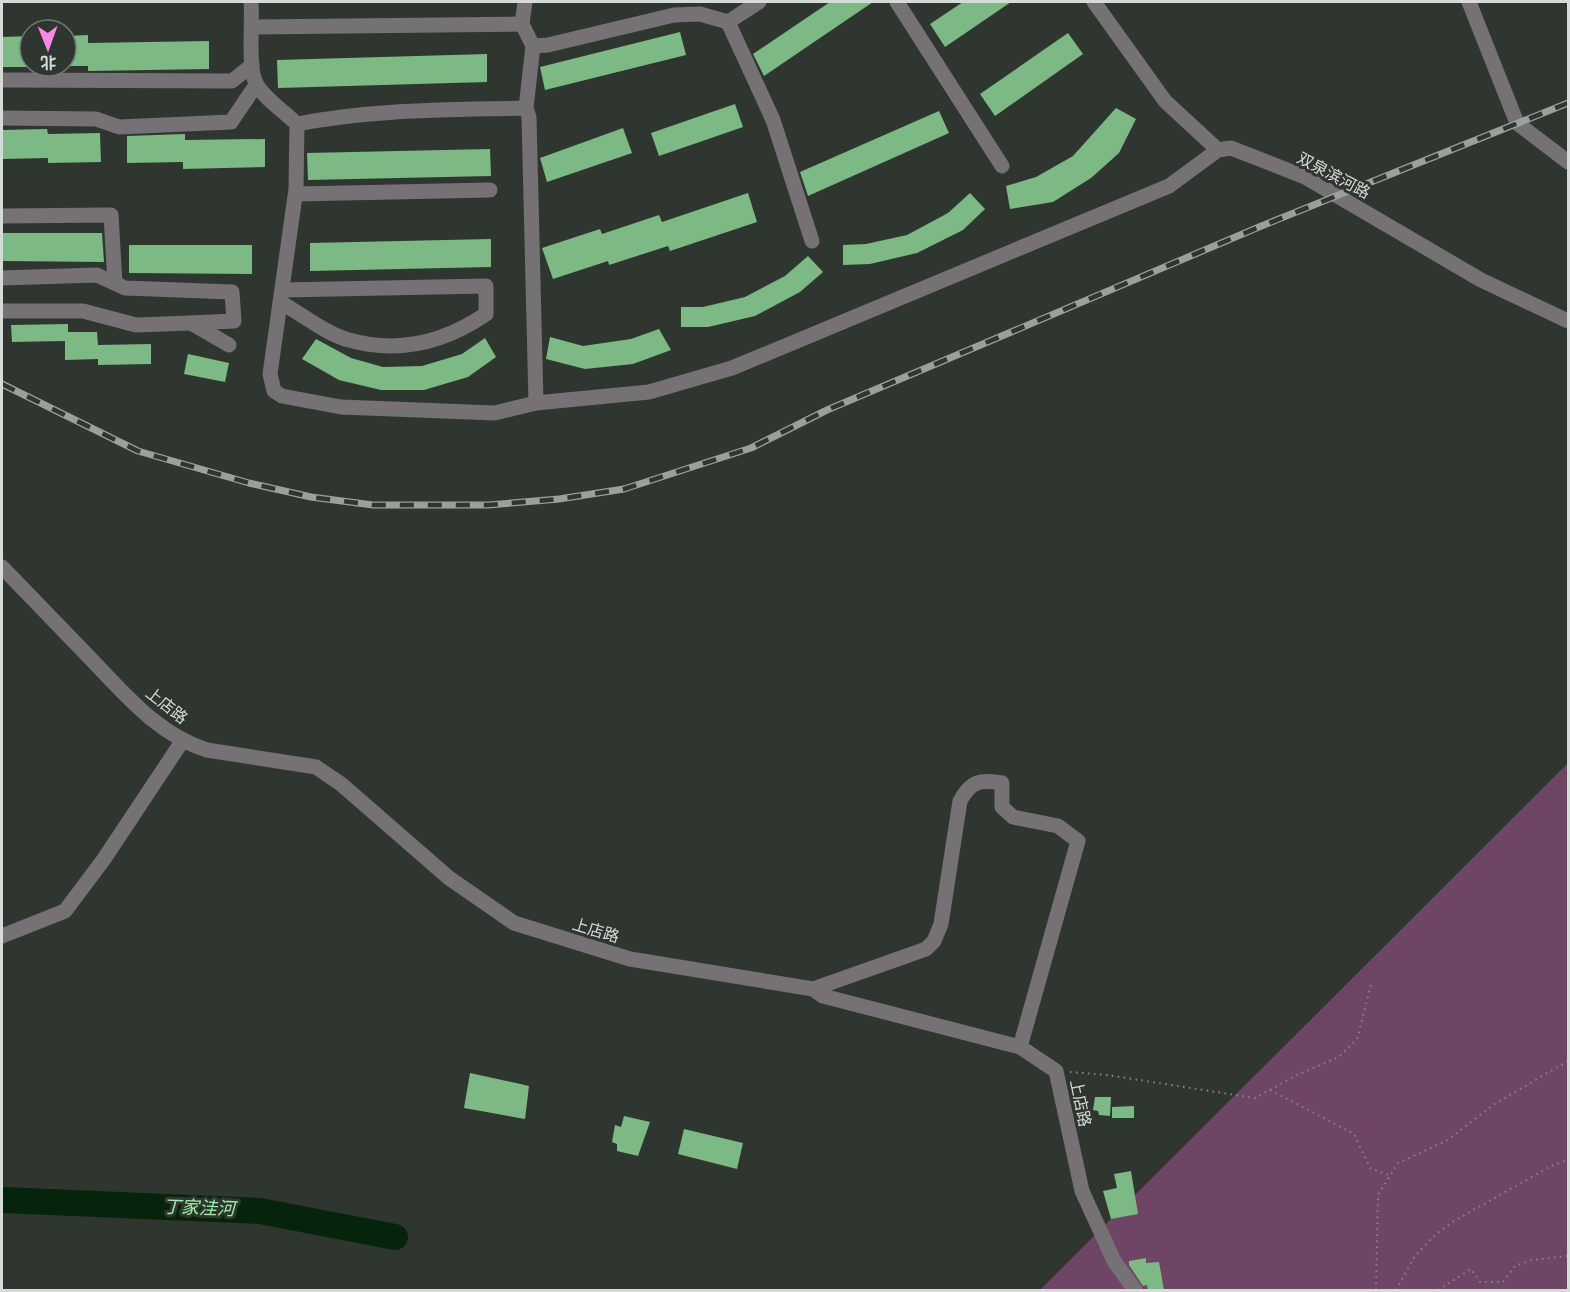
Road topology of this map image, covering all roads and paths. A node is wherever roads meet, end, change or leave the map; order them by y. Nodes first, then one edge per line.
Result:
1 (251, 2) edge
2 (525, 2) edge
3 (759, 2) edge
4 (897, 2) edge
5 (1094, 2) edge
6 (1469, 2) edge
7 (728, 22) junction
8 (522, 24) junction
9 (253, 27) junction
10 (532, 46) junction
11 (252, 65) junction
12 (2, 80) edge
13 (256, 85) junction
14 (526, 108) junction
15 (2, 118) edge
16 (297, 124) junction
17 (1218, 150) junction
18 (1569, 162) edge
19 (1002, 166) dead end
20 (490, 190) dead end
21 (296, 194) junction
22 (2, 216) edge
23 (812, 241) dead end
24 (2, 278) edge
25 (115, 283) junction
26 (281, 296) junction
27 (2, 311) edge
28 (1569, 321) edge
29 (191, 324) junction
30 (229, 345) dead end
31 (536, 403) junction
32 (2, 567) edge
33 (183, 740) junction
34 (2, 936) edge
35 (1372, 981) dead end
36 (813, 989) junction
37 (1020, 1047) junction
38 (1569, 1061) edge
39 (1056, 1071) junction
40 (1270, 1090) junction
41 (1569, 1160) edge
42 (1390, 1175) junction
43 (1569, 1256) edge
44 (1135, 1290) edge
45 (1376, 1290) edge
46 (1396, 1290) edge
47 (1438, 1290) edge

1 - 9 street
2 - 8 street
3 - 7 street
4 - 19 street
5 - 17 street
6 - 18 street
7 - 10 street
7 - 23 street
8 - 9 street
8 - 10 street
9 - 11 street
10 - 14 street
11 - 12 street
11 - 13 street
13 - 15 street
13 - 16 street
14 - 16 street
14 - 31 street
16 - 21 street
17 - 28 street, 双泉滨河路
17 - 31 street
20 - 21 street
21 - 26 street
22 - 25 street
24 - 25 street
25 - 29 street
26 - 26 street
26 - 31 street
27 - 29 street
29 - 30 street
32 - 33 street, 上店路
33 - 34 street
33 - 36 street, 上店路
35 - 40 path
36 - 37 street, 上店路
36 - 37 street
37 - 39 street, 上店路
38 - 42 path
39 - 40 path
39 - 44 street, 上店路
40 - 42 path
41 - 46 path
42 - 45 path
43 - 47 path

